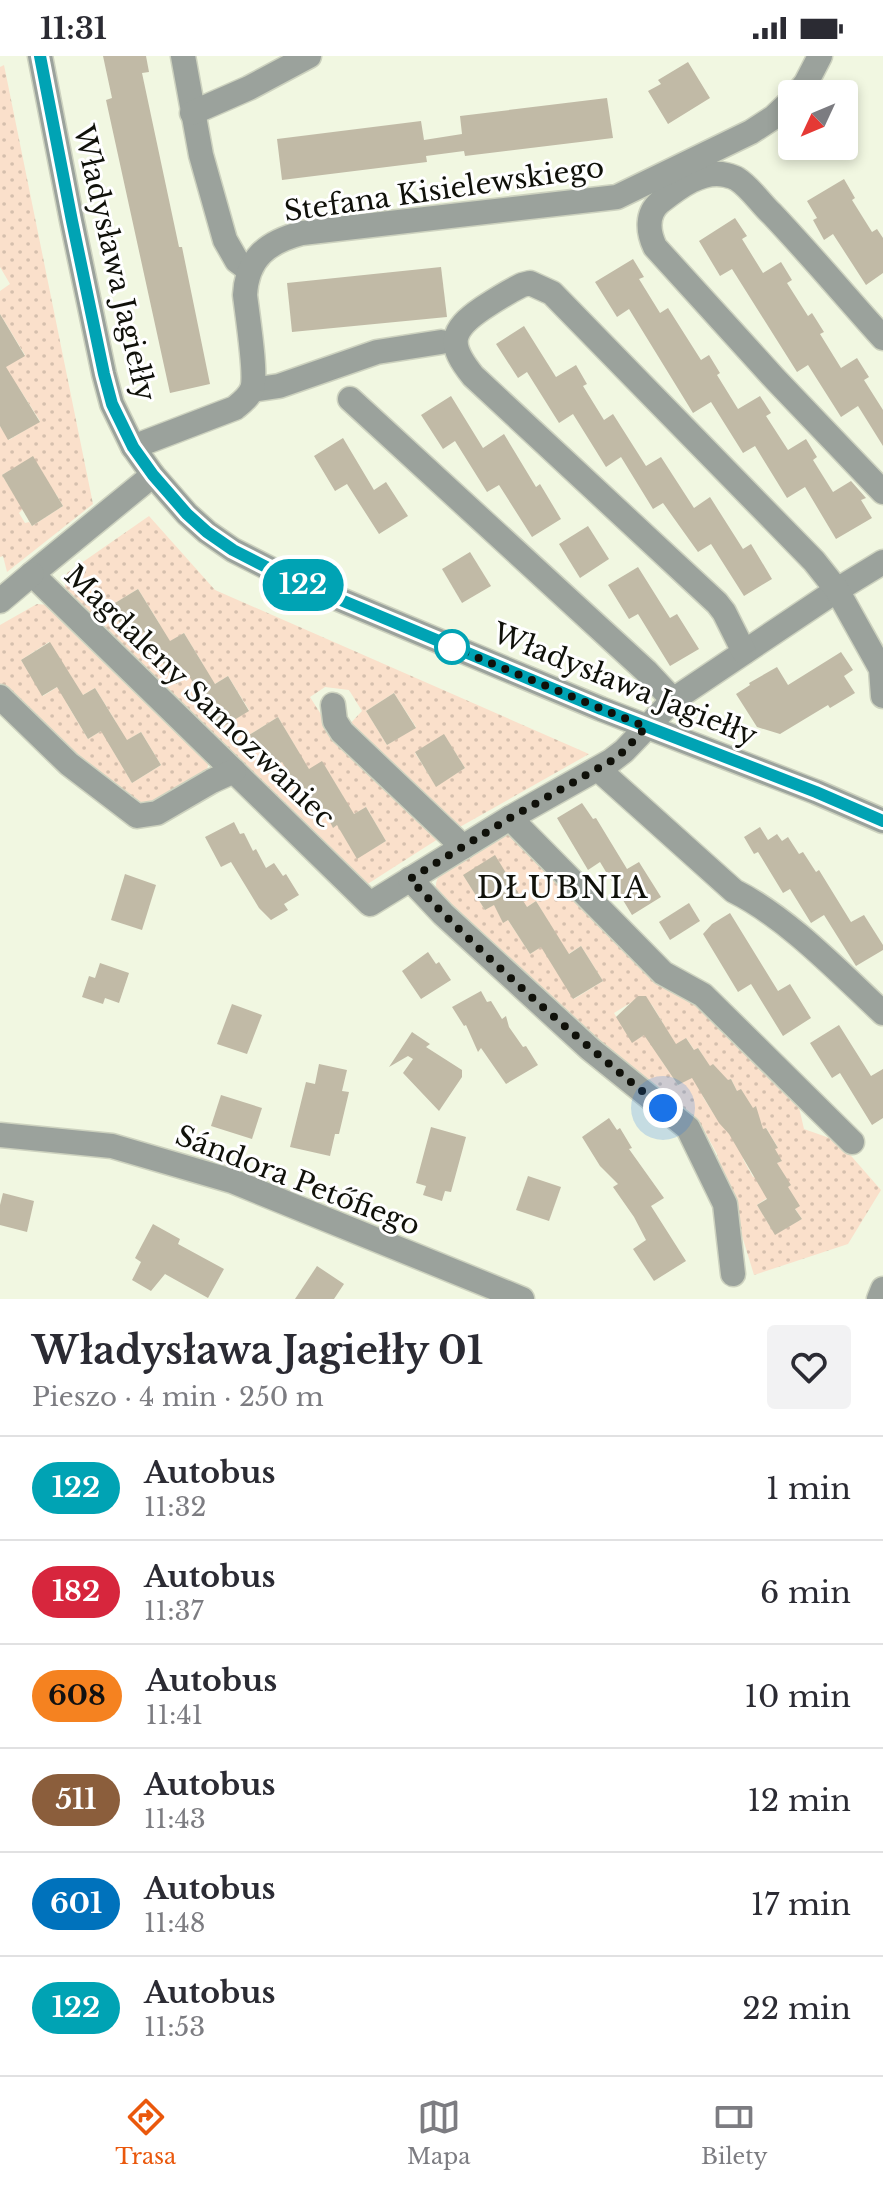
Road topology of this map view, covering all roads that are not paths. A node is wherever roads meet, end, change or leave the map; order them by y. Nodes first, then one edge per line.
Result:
1 (40, 56) edge
2 (183, 56) edge
3 (309, 56) edge
4 (820, 56) edge
5 (808, 80) edge
6 (192, 113) junction
7 (778, 113) edge
8 (249, 270) junction
9 (883, 338) edge
10 (441, 342) dead end
11 (252, 390) junction
12 (350, 399) dead end
13 (133, 447) junction
14 (153, 475) junction
15 (883, 492) edge
16 (883, 562) edge
17 (32, 574) junction
18 (837, 590) junction
19 (0, 601) edge
20 (744, 652) junction
21 (883, 696) edge
22 (0, 697) edge
23 (673, 700) junction
24 (333, 705) dead end
25 (646, 727) junction
26 (598, 769) junction
27 (234, 771) junction
28 (510, 818) junction
29 (883, 821) edge
30 (463, 847) junction
31 (410, 879) junction
32 (883, 1013) edge
33 (0, 1135) edge
34 (852, 1142) dead end
35 (733, 1274) dead end
36 (883, 1289) edge
37 (522, 1299) edge
38 (879, 1299) edge

1 - 13 street, Władysława Jagiełły
2 - 6 street
3 - 6 street
4 - 5 street
6 - 8 street
7 - 8 street, Stefana Kisielewskiego
8 - 11 street
9 - 15 street
10 - 11 street
11 - 13 street
12 - 23 street
13 - 14 street, Władysława Jagiełły
14 - 17 street, Magdaleny Samozwaniec
14 - 25 street, Władysława Jagiełły
16 - 18 street, Magdaleny Samozwaniec
17 - 19 street
17 - 27 street, Magdaleny Samozwaniec
18 - 20 street, Magdaleny Samozwaniec
18 - 20 street
18 - 21 street
20 - 23 street, Magdaleny Samozwaniec
22 - 27 street
23 - 25 street, Magdaleny Samozwaniec
24 - 30 street
25 - 26 street, Magdaleny Samozwaniec
25 - 29 street, Władysława Jagiełły
26 - 28 street, Magdaleny Samozwaniec
26 - 32 street
27 - 31 street, Magdaleny Samozwaniec
28 - 30 street, Magdaleny Samozwaniec
28 - 34 street
30 - 31 street, Magdaleny Samozwaniec
31 - 35 street
33 - 37 street, Sándora Petőfiego
36 - 38 street

